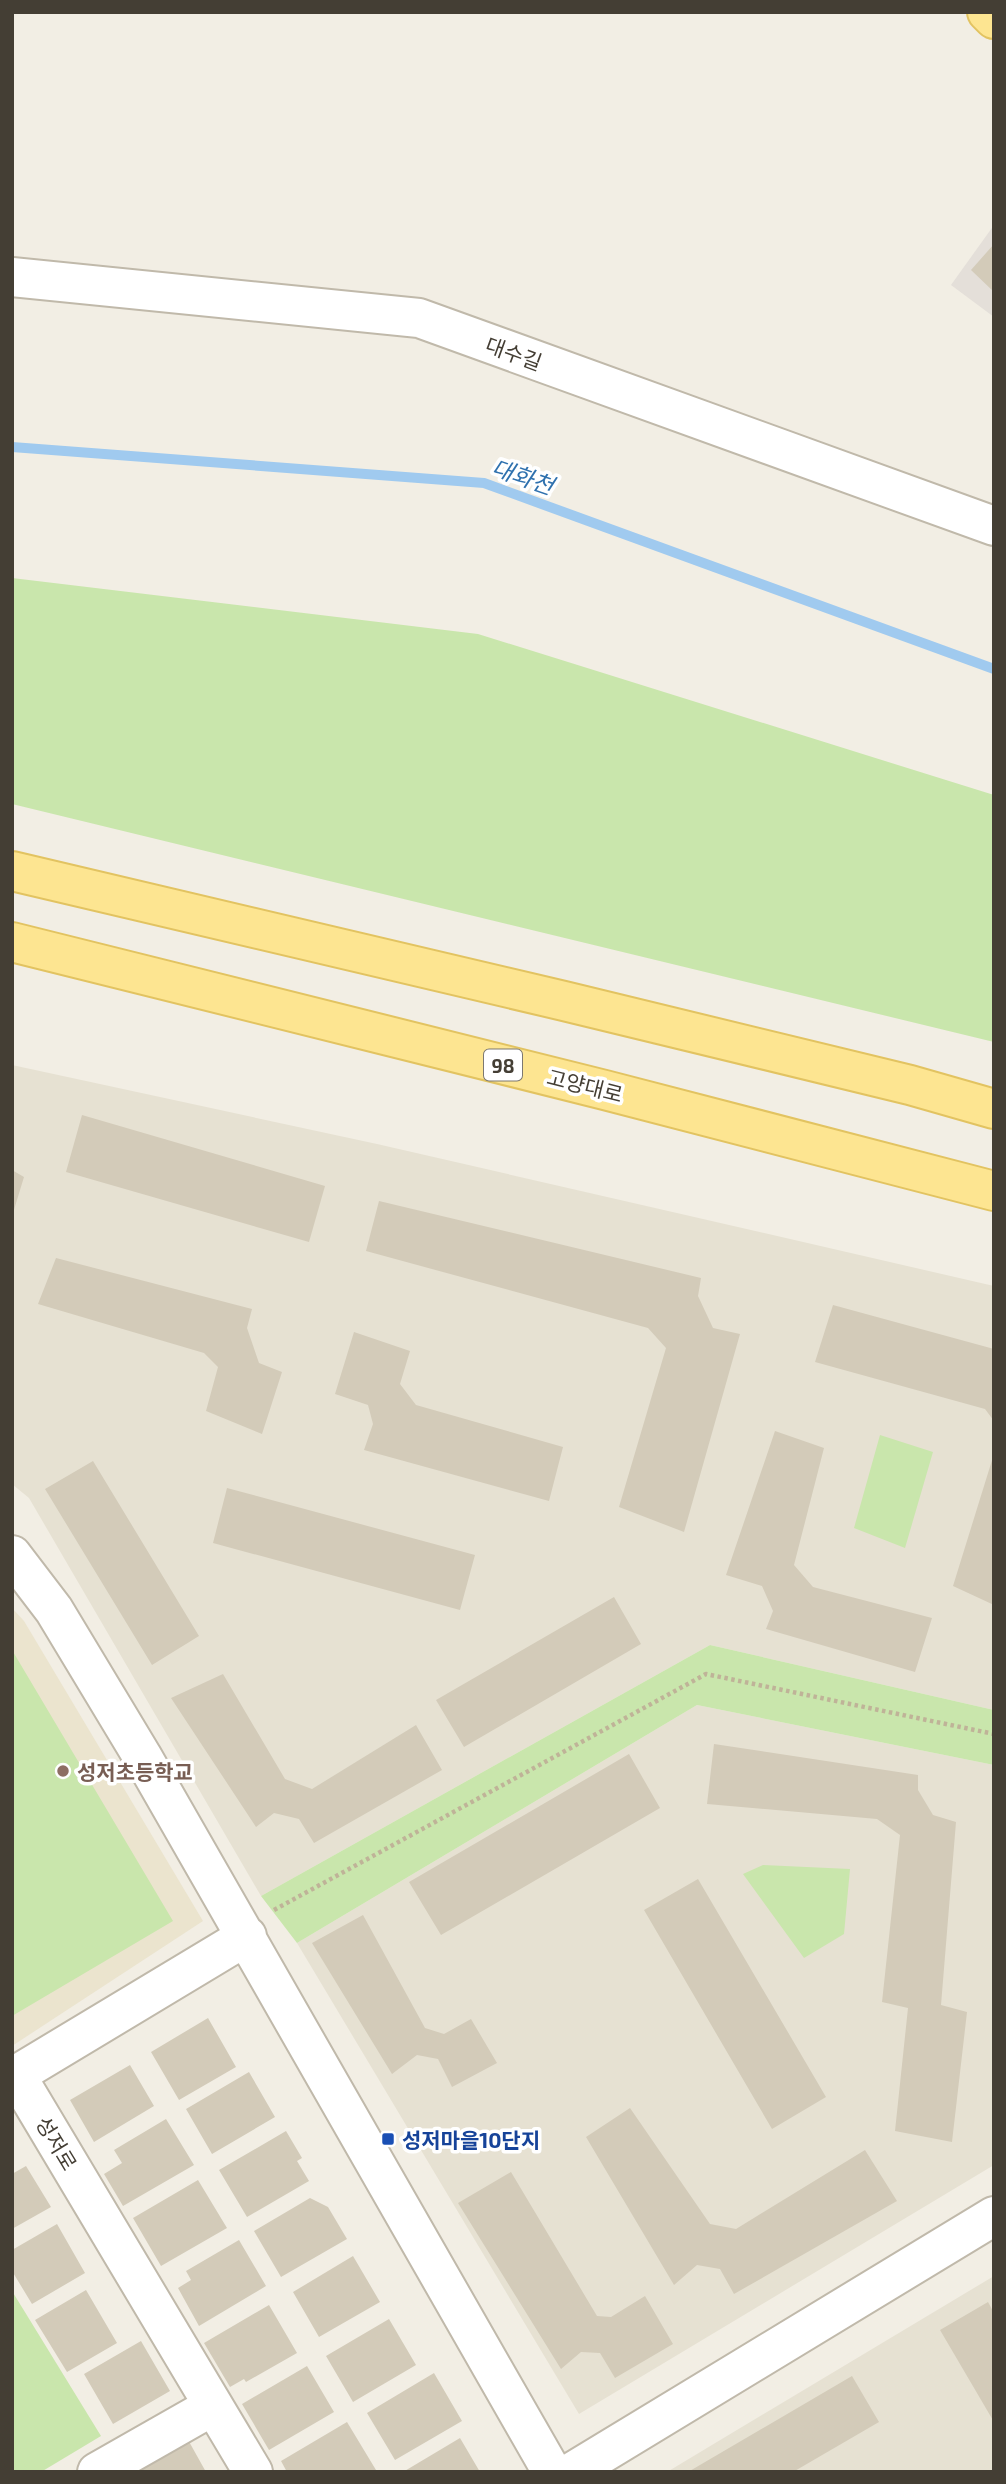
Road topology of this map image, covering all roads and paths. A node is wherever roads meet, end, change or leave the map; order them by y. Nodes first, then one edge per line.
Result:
1 (986, 12) edge
2 (994, 19) edge
3 (12, 277) edge
4 (994, 526) edge
5 (12, 871) edge
6 (12, 942) edge
7 (910, 1085) junction
8 (605, 1090) junction
9 (994, 1090) edge
10 (994, 1109) edge
11 (994, 1191) edge
12 (994, 1204) edge
13 (12, 1555) edge
14 (994, 1734) edge
15 (259, 1924) junction
16 (994, 2216) edge
17 (213, 2406) junction
18 (97, 2472) edge
19 (253, 2472) edge
20 (552, 2472) edge
21 (572, 2472) edge

1 - 2 main road
3 - 4 street, 대수길
5 - 7 main road
6 - 8 main road, 고양대로 / 98
7 - 9 main road
7 - 10 main road
8 - 11 main road, 고양대로 / 98
8 - 12 main road
13 - 15 street
14 - 15 path
15 - 17 street, 성저로
15 - 20 street
16 - 21 street
17 - 18 street
17 - 19 street

